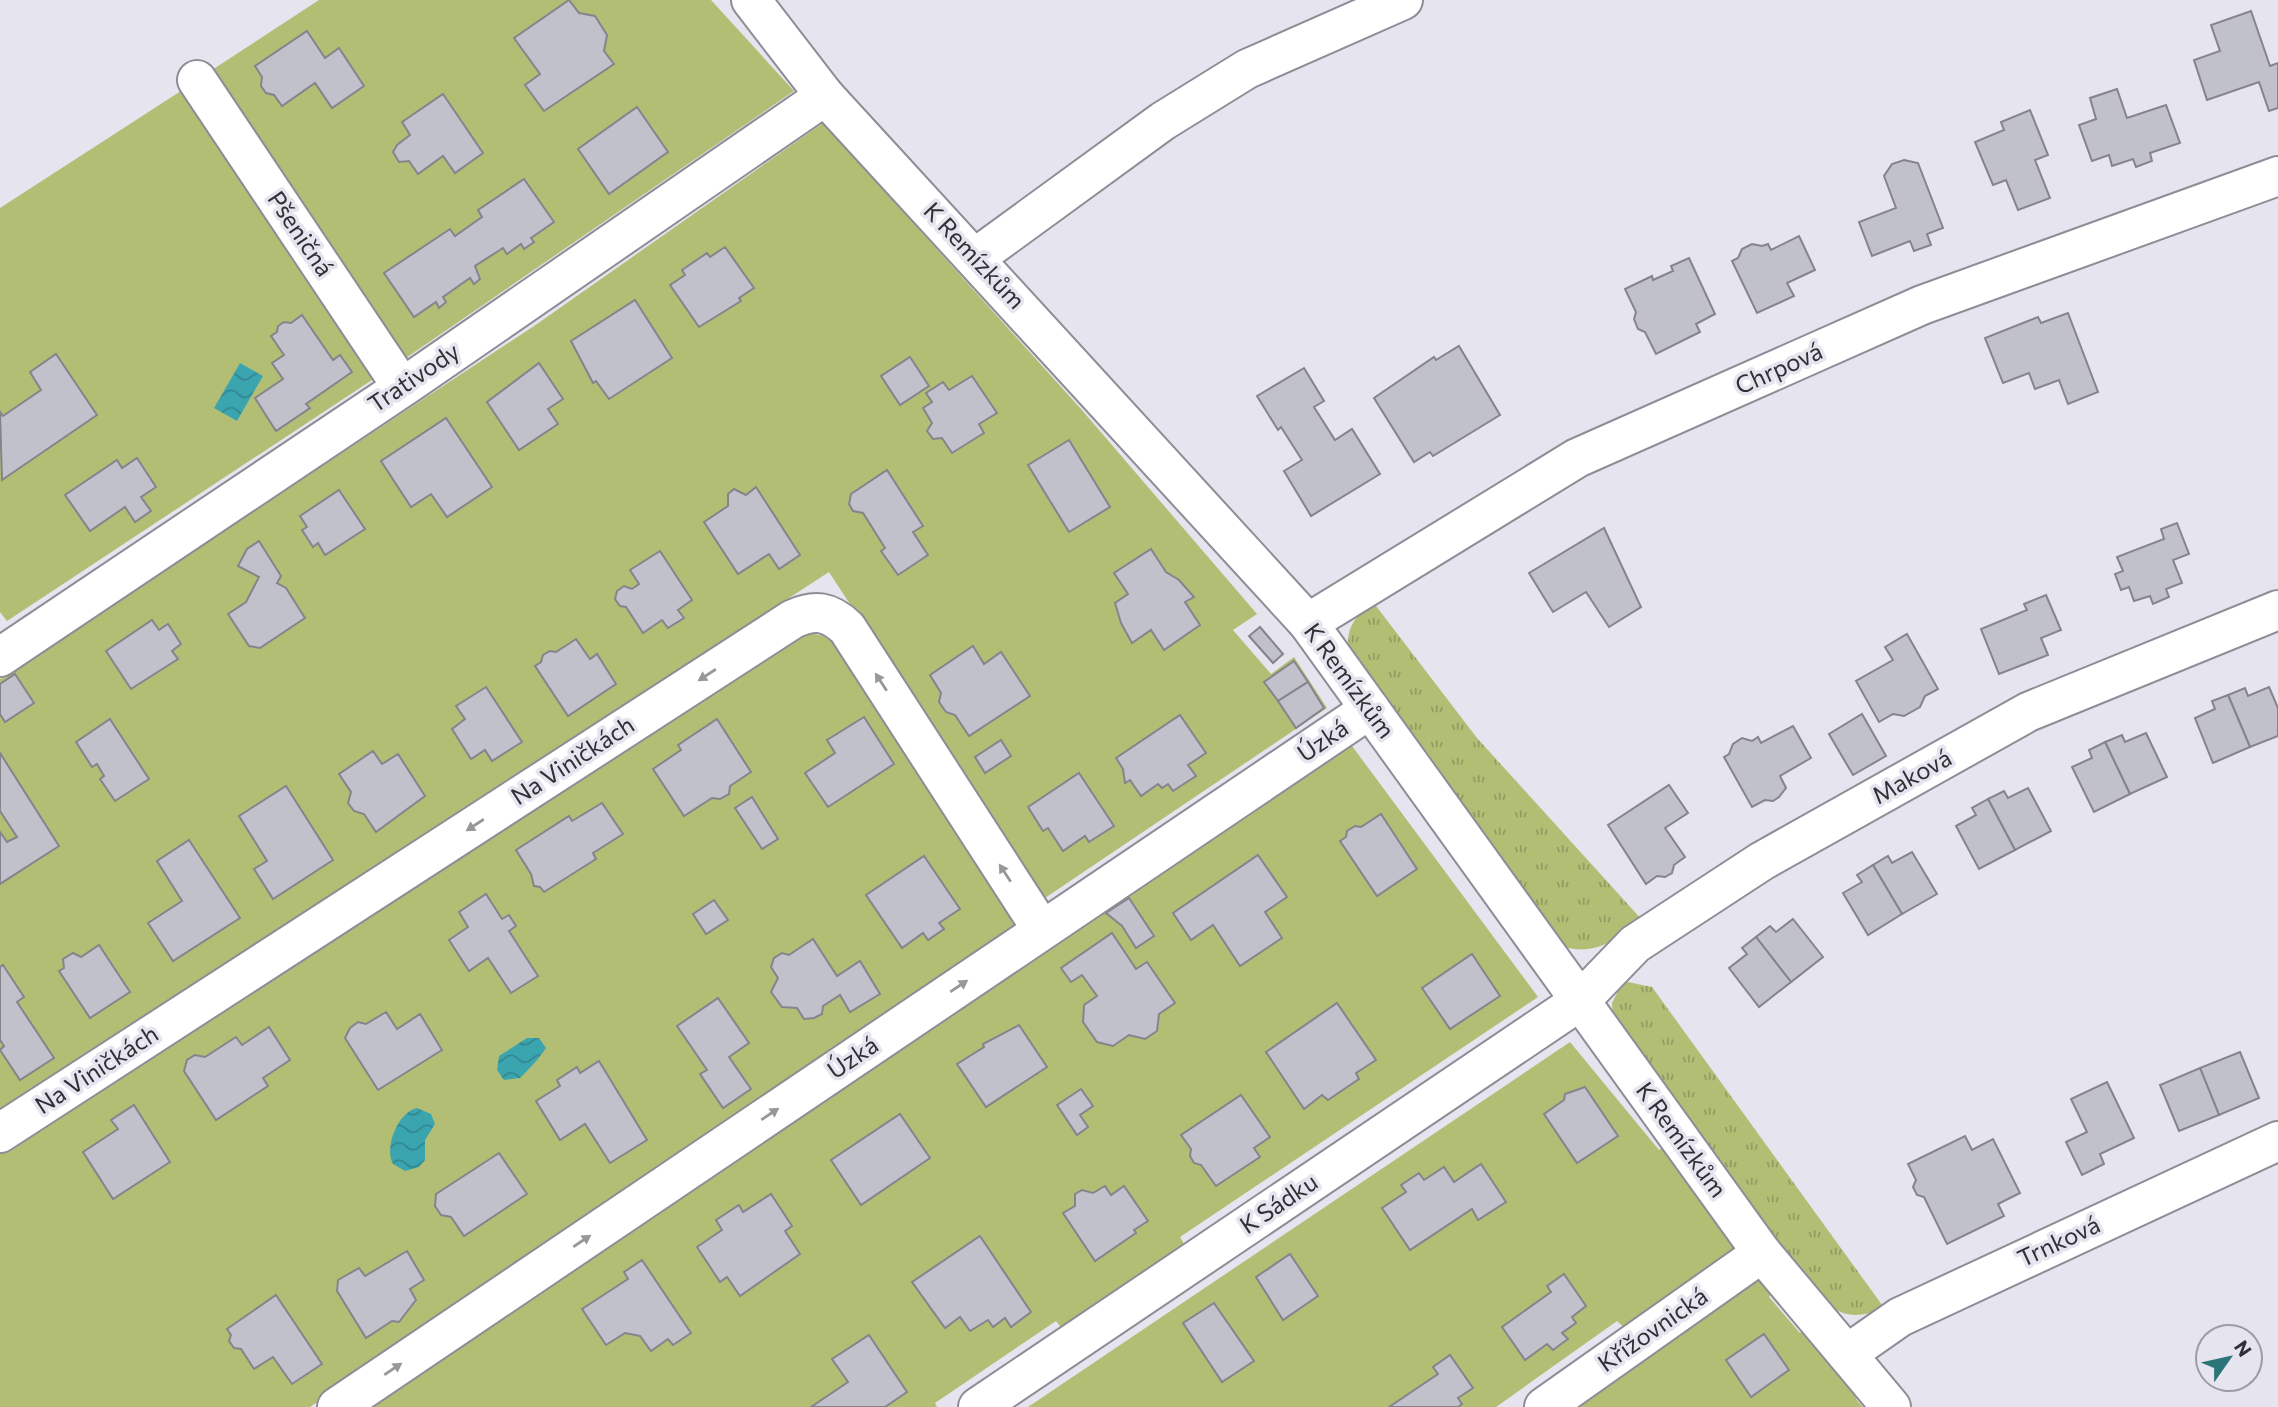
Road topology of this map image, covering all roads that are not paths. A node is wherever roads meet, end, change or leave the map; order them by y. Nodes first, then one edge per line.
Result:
1 (751, 0) edge
2 (1403, 0) edge
3 (197, 80) dead end
4 (825, 96) junction
5 (2278, 176) edge
6 (975, 258) junction
7 (402, 387) junction
8 (2278, 610) edge
9 (1308, 623) junction
10 (1, 653) edge
11 (1370, 709) junction
12 (1042, 930) junction
13 (1580, 1001) junction
14 (0, 1133) edge
15 (2278, 1141) edge
16 (1762, 1253) junction
17 (1847, 1354) junction
18 (337, 1407) edge
19 (978, 1407) edge
20 (1544, 1407) edge
21 (1891, 1407) edge

1 - 4 street, K Remízkům
2 - 6 street
3 - 7 street, Pšeničná
4 - 6 street, K Remízkům
4 - 7 street, Trativody
5 - 9 street, Chrpová
6 - 9 street, K Remízkům
7 - 10 street, Trativody
8 - 13 street, Maková
9 - 11 street, K Remízkům
11 - 12 street, Úzká
11 - 13 street, K Remízkům
12 -> 14 street, Na Viničkách
18 -> 12 street, Úzká
13 - 16 street, K Remízkům
13 - 19 street, K Sádku
15 - 17 street, Trnková
16 - 17 street, K Remízkům
16 - 20 street, Křížovnická
17 - 21 street, K Remízkům

